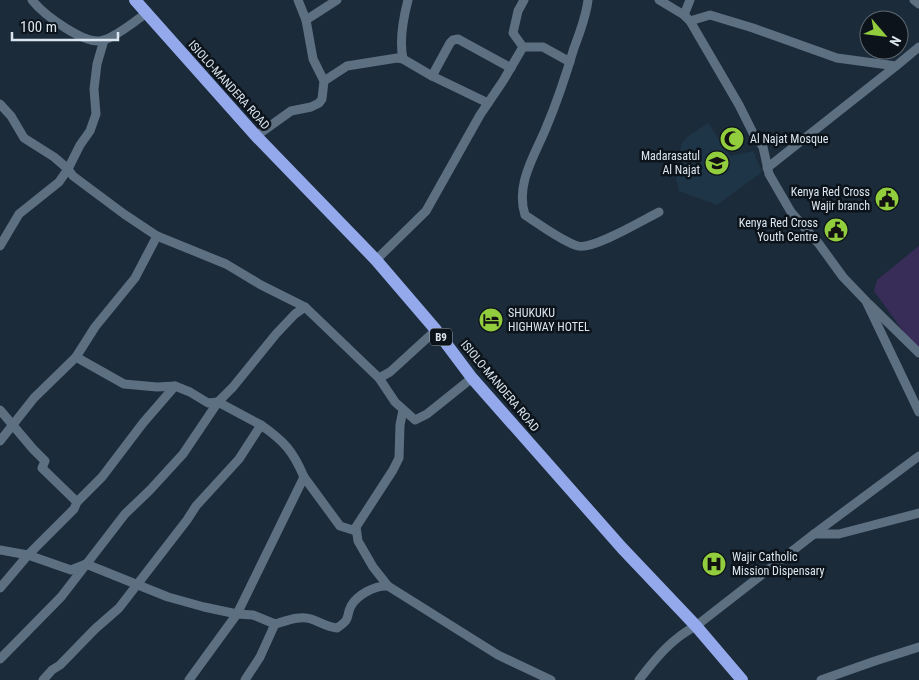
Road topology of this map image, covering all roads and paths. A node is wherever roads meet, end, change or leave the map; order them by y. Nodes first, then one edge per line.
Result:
1 (32, 0) edge
2 (134, 0) edge
3 (298, 0) edge
4 (337, 0) edge
5 (408, 0) edge
6 (524, 0) edge
7 (588, 0) edge
8 (659, 0) edge
9 (690, 0) edge
10 (914, 0) edge
11 (919, 4) edge
12 (147, 14) junction
13 (687, 18) junction
14 (306, 20) junction
15 (104, 40) junction
16 (522, 47) junction
17 (919, 47) edge
18 (403, 59) junction
19 (570, 62) junction
20 (896, 66) junction
21 (511, 68) junction
22 (432, 76) junction
23 (324, 81) junction
24 (0, 104) edge
25 (488, 104) junction
26 (256, 136) junction
27 (767, 168) junction
28 (68, 169) junction
29 (659, 212) dead end
30 (157, 236) junction
31 (0, 246) edge
32 (376, 260) junction
33 (866, 301) junction
34 (305, 307) junction
35 (436, 330) junction
36 (919, 353) edge
37 (76, 357) junction
38 (379, 378) junction
39 (472, 378) junction
40 (175, 386) junction
41 (218, 402) junction
42 (0, 410) edge
43 (403, 410) junction
44 (919, 412) edge
45 (12, 424) junction
46 (261, 425) junction
47 (0, 440) edge
48 (919, 456) edge
49 (304, 478) junction
50 (77, 502) junction
51 (919, 513) edge
52 (356, 531) junction
53 (814, 534) junction
54 (0, 550) edge
55 (28, 555) junction
56 (86, 564) junction
57 (137, 584) junction
58 (388, 586) junction
59 (0, 588) edge
60 (238, 614) junction
61 (275, 624) junction
62 (696, 626) junction
63 (919, 647) edge
64 (0, 659) edge
65 (43, 680) edge
66 (189, 680) edge
67 (245, 680) edge
68 (551, 680) edge
69 (639, 680) edge
70 (742, 680) edge
71 (821, 680) edge

1 - 15 street
2 - 12 highway, ISIOLO-MANDERA ROAD / B9
3 - 14 street
4 - 14 street
5 - 18 street
6 - 16 street
7 - 19 street
8 - 13 street
9 - 13 street
10 - 11 street
12 - 15 street
12 - 26 highway, ISIOLO-MANDERA ROAD / B9
13 - 20 street
13 - 27 street
14 - 23 street
15 - 28 street
16 - 19 street
16 - 21 street
17 - 20 street
18 - 22 street
18 - 23 street
19 - 29 street
20 - 27 street
21 - 22 street
21 - 25 street
22 - 25 street
23 - 26 street
24 - 28 street
25 - 32 street
26 - 32 highway, ISIOLO-MANDERA ROAD / B9
27 - 33 street
28 - 30 street
28 - 31 street
30 - 34 street
30 - 37 street
32 - 35 highway, ISIOLO-MANDERA ROAD / B9
33 - 36 street
33 - 44 street
34 - 38 street
34 - 41 street
35 - 38 street
35 - 39 highway, ISIOLO-MANDERA ROAD / B9
37 - 40 street
37 - 45 street
38 - 43 street
39 - 43 street
39 - 62 highway, ISIOLO-MANDERA ROAD / B9
40 - 41 street
40 - 50 street
41 - 46 street
41 - 56 street
42 - 45 street
43 - 52 street
45 - 47 street
45 - 50 street
46 - 49 street
46 - 57 street
48 - 53 street
49 - 52 street
49 - 60 street
50 - 55 street
51 - 53 street
52 - 58 street
53 - 62 street
54 - 55 street
55 - 56 street
55 - 59 street
56 - 57 street
56 - 64 street
57 - 60 street
57 - 65 street
58 - 61 street
58 - 68 street
60 - 61 street
60 - 66 street
61 - 67 street
62 - 69 street
62 - 70 highway, ISIOLO-MANDERA ROAD / B9
63 - 71 street

